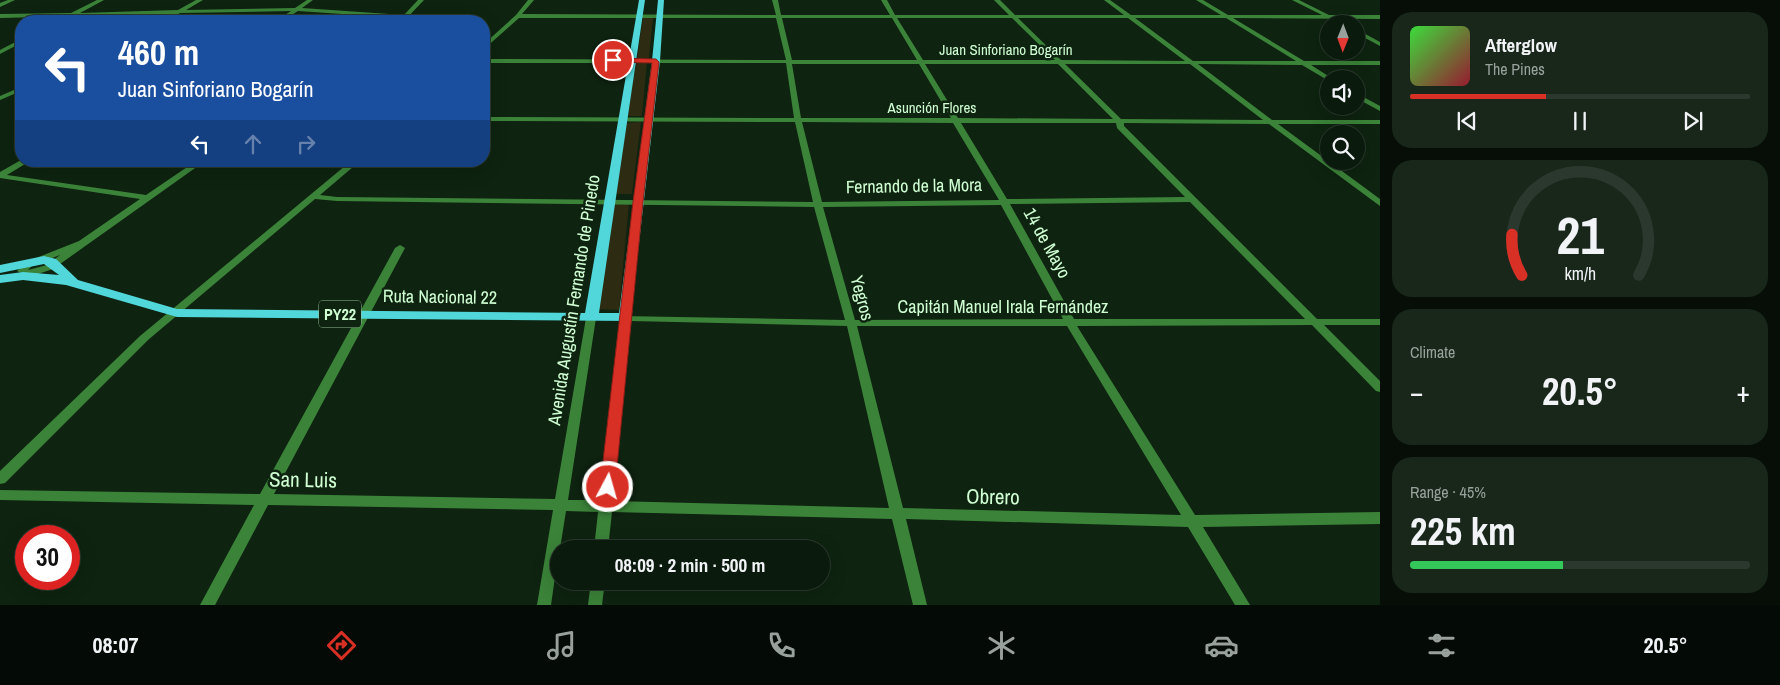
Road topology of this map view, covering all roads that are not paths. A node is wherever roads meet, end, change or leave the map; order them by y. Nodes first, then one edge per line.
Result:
1 (12, 0) edge
2 (101, 0) edge
3 (200, 0) edge
4 (310, 0) edge
5 (422, 0) edge
6 (530, 0) edge
7 (642, 0) edge
8 (661, 0) edge
9 (774, 0) edge
10 (884, 0) edge
11 (997, 0) edge
12 (1107, 0) edge
13 (1199, 0) edge
14 (1295, 0) edge
15 (0, 5) edge
16 (298, 9) junction
17 (178, 14) junction
18 (73, 15) edge
19 (124, 15) edge
20 (288, 15) edge
21 (379, 15) edge
22 (408, 15) edge
23 (1325, 15) edge
24 (0, 16) edge
25 (15, 16) edge
26 (518, 16) junction
27 (639, 16) junction
28 (659, 16) junction
29 (780, 17) junction
30 (895, 17) junction
31 (1013, 17) junction
32 (1130, 17) junction
33 (1320, 17) edge
34 (1365, 17) edge
35 (1380, 17) edge
36 (1226, 18) junction
37 (1365, 36) edge
38 (490, 42) edge
39 (15, 44) edge
40 (1380, 44) edge
41 (15, 50) edge
42 (2, 51) edge
43 (490, 60) edge
44 (632, 60) junction
45 (656, 62) junction
46 (789, 62) junction
47 (921, 62) junction
48 (1060, 62) junction
49 (1191, 62) junction
50 (1303, 63) junction
51 (1380, 63) edge
52 (1320, 73) edge
53 (15, 91) edge
54 (11, 93) junction
55 (15, 93) edge
56 (0, 96) edge
57 (1365, 100) edge
58 (1380, 109) edge
59 (490, 119) edge
60 (622, 119) junction
61 (647, 120) junction
62 (798, 121) junction
63 (957, 121) junction
64 (1120, 122) junction
65 (1380, 122) edge
66 (1272, 123) junction
67 (15, 167) edge
68 (192, 167) edge
69 (349, 167) edge
70 (0, 175) edge
71 (316, 197) junction
72 (147, 198) junction
73 (1192, 199) junction
74 (1003, 200) junction
75 (608, 202) junction
76 (638, 202) junction
77 (1380, 202) edge
78 (818, 205) junction
79 (82, 242) junction
80 (400, 248) dead end
81 (35, 261) junction
82 (55, 264) junction
83 (0, 269) edge
84 (29, 274) junction
85 (0, 278) edge
86 (79, 283) junction
87 (177, 313) junction
88 (362, 314) junction
89 (591, 318) junction
90 (625, 318) junction
91 (1380, 322) edge
92 (851, 323) junction
93 (1317, 323) junction
94 (1071, 324) junction
95 (1380, 388) edge
96 (0, 479) edge
97 (0, 494) edge
98 (263, 500) junction
99 (562, 505) junction
100 (606, 506) junction
101 (897, 515) junction
102 (1380, 518) edge
103 (1191, 521) junction
104 (602, 540) edge
105 (597, 590) edge
106 (206, 605) edge
107 (544, 605) edge
108 (595, 605) edge
109 (920, 605) edge
110 (1242, 605) edge

1 - 15 street
2 - 18 street
3 - 17 street
4 - 16 street
5 - 22 street
6 - 26 street
7 - 27 highway, Avenida Augustín Fernando de Pinedo
8 - 28 highway
9 - 29 street, Yegros
10 - 30 street, 14 de Mayo
11 - 31 street
12 - 32 street
13 - 36 street
14 - 23 street
16 - 17 street
16 - 20 street
16 - 21 street
17 - 19 street
24 - 25 street
26 - 27 street
26 - 38 street
27 - 28 street
27 - 44 highway, Avenida Augustín Fernando de Pinedo
28 - 29 street
28 - 45 highway
29 - 30 street
29 - 46 street, Yegros
30 - 31 street
30 - 47 street, 14 de Mayo
31 - 32 street
31 - 48 street
32 - 36 street
32 - 49 street
33 - 36 street
34 - 35 street
36 - 50 street
37 - 40 street
39 - 42 street
41 - 42 street
43 - 44 street, Juan Sinforiano Bogarín
44 - 45 street, Juan Sinforiano Bogarín
44 - 60 highway, Avenida Augustín Fernando de Pinedo
45 - 46 street, Juan Sinforiano Bogarín
45 - 61 highway
46 - 47 street, Juan Sinforiano Bogarín
46 - 62 street, Yegros
47 - 48 street, Juan Sinforiano Bogarín
47 - 63 street, 14 de Mayo
48 - 49 street, Juan Sinforiano Bogarín
48 - 64 street
49 - 50 street, Juan Sinforiano Bogarín
49 - 66 street
50 - 51 street, Juan Sinforiano Bogarín
50 - 52 street
53 - 54 street
54 - 55 street
54 - 56 street
57 - 58 street
59 - 60 street, Asunción Flores
60 - 61 street, Asunción Flores
60 - 75 highway, Avenida Augustín Fernando de Pinedo
61 - 62 street, Asunción Flores
61 - 76 highway
62 - 63 street, Asunción Flores
62 - 78 street, Yegros
63 - 64 street, Asunción Flores
63 - 74 street, 14 de Mayo
64 - 66 street, Asunción Flores
64 - 73 street
65 - 66 street, Asunción Flores
66 - 77 street
67 - 70 street
68 - 72 street
69 - 71 street
70 - 72 street
71 - 75 street, Fernando de la Mora
71 - 87 street
72 - 79 street
73 - 74 street, Fernando de la Mora
73 - 93 street
74 - 78 street, Fernando de la Mora
74 - 94 street, 14 de Mayo
75 - 76 street, Fernando de la Mora
75 - 89 highway, Avenida Augustín Fernando de Pinedo
76 - 78 street, Fernando de la Mora
76 - 90 highway
78 - 92 street, Yegros
79 - 81 street
79 - 82 street
80 - 88 street
81 - 82 highway, Ruta Nacional 22 / PY22
81 - 83 highway, Ruta Nacional 22 / PY22
81 - 84 street
82 - 84 street
82 - 86 highway, Ruta Nacional 22 / PY22
84 - 85 highway, Ruta Nacional 22 / PY22
84 - 86 highway, Ruta Nacional 22 / PY22
86 - 87 highway, Ruta Nacional 22 / PY22
87 - 88 highway, Ruta Nacional 22 / PY22
87 - 96 street
88 - 89 highway, Ruta Nacional 22 / PY22
88 - 98 street
89 - 90 highway, Ruta Nacional 22 / PY22
89 - 99 street, Avenida Augustín Fernando de Pinedo
90 - 92 street, Capitán Manuel Irala Fernández
90 - 100 street
91 - 93 street, Capitán Manuel Irala Fernández
92 - 94 street, Capitán Manuel Irala Fernández
92 - 101 street, Yegros
93 - 94 street, Capitán Manuel Irala Fernández
93 - 95 street
94 - 103 street, 14 de Mayo
97 - 98 street, San Luis
98 - 99 street, San Luis
98 - 106 street
99 - 100 street, San Luis
99 - 107 street, Avenida Augustín Fernando de Pinedo
100 - 101 street, Obrero
100 - 104 street
101 - 103 street, Obrero
101 - 109 street, Yegros
102 - 103 street, Obrero
103 - 110 street, 14 de Mayo
105 - 108 street

